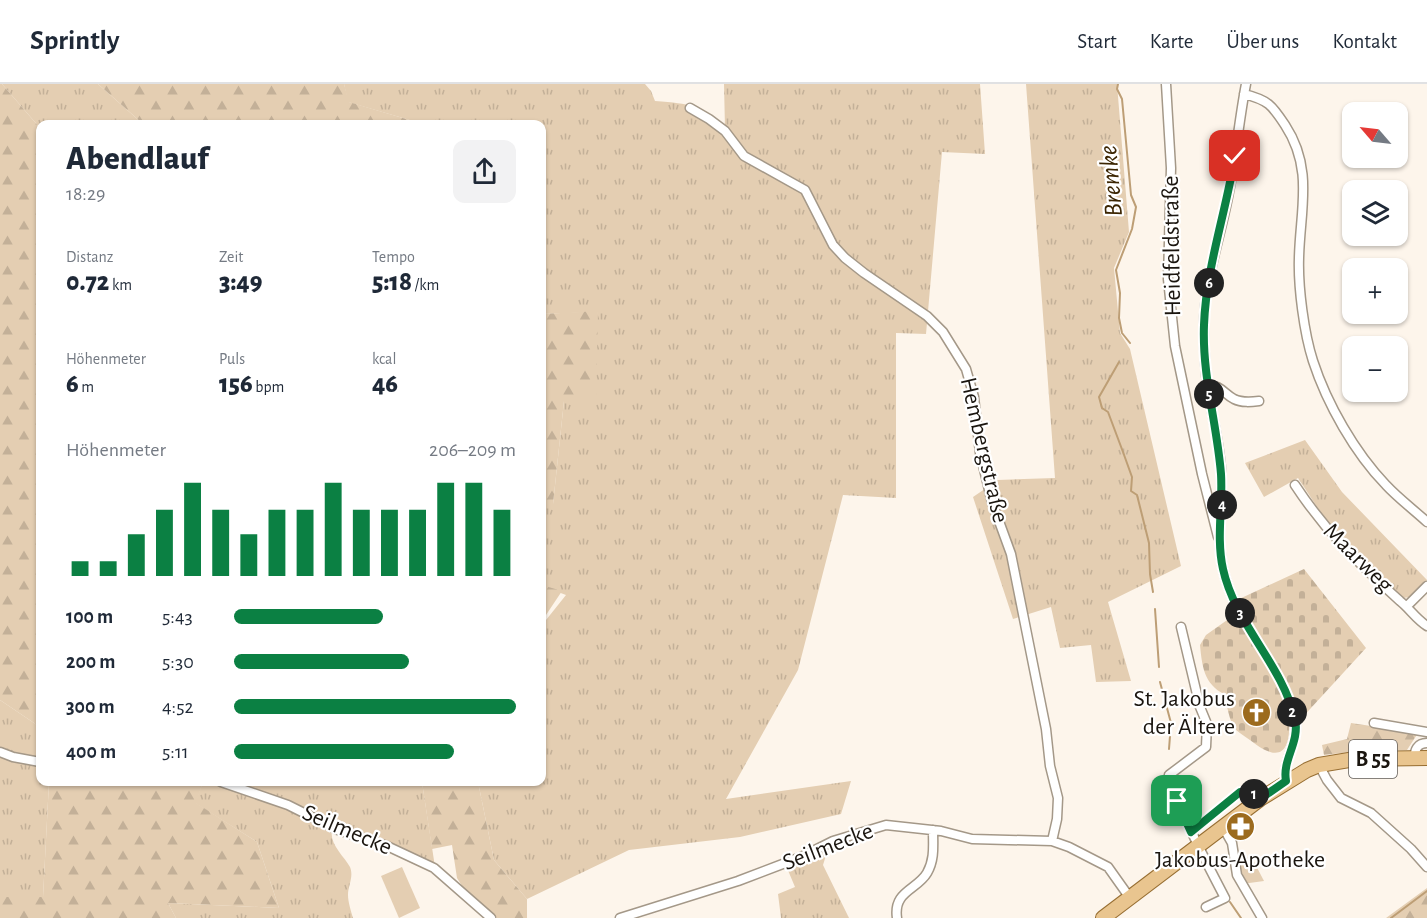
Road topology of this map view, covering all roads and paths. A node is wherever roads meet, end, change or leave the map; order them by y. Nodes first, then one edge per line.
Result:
1 (1166, 84) edge
2 (1246, 84) edge
3 (1244, 94) junction
4 (690, 108) dead end
5 (1207, 385) junction
6 (1259, 401) dead end
7 (1295, 484) dead end
8 (1427, 522) edge
9 (1220, 546) junction
10 (1427, 586) edge
11 (1407, 606) junction
12 (1427, 626) edge
13 (1181, 627) dead end
14 (1374, 723) dead end
15 (1427, 732) edge
16 (1427, 743) edge
17 (0, 752) edge
18 (1420, 758) edge
19 (36, 761) edge
20 (1319, 765) junction
21 (1286, 781) junction
22 (233, 786) edge
23 (1260, 799) junction
24 (1223, 827) junction
25 (933, 830) junction
26 (1191, 832) junction
27 (1052, 842) junction
28 (1198, 846) junction
29 (1427, 867) edge
30 (1130, 898) junction
31 (1206, 907) dead end
32 (491, 918) edge
33 (620, 918) edge
34 (897, 918) edge
35 (1103, 918) edge
36 (1262, 918) edge

1 - 9 street, Heidfeldstraße
2 - 3 street
3 - 5 street
3 - 8 street
4 - 27 street, Hembergstraße
5 - 6 street
5 - 9 street
7 - 11 street, Maarweg
9 - 21 street
10 - 11 street
11 - 12 street, Maarweg
13 - 26 street
14 - 15 street
16 - 18 street
17 - 19 street
18 - 20 main road, B 55
20 - 21 main road, B 55
20 - 29 street
21 - 23 main road, B 55
22 - 32 street, Seilmecke
23 - 24 main road, B 55
23 - 26 street
24 - 28 main road, B 55
24 - 36 street
25 - 27 street, Seilmecke
25 - 33 street, Seilmecke
25 - 34 street
26 - 28 street
27 - 30 street, Seilmecke
28 - 30 main road, B 55
28 - 31 street
30 - 35 main road, B 55

